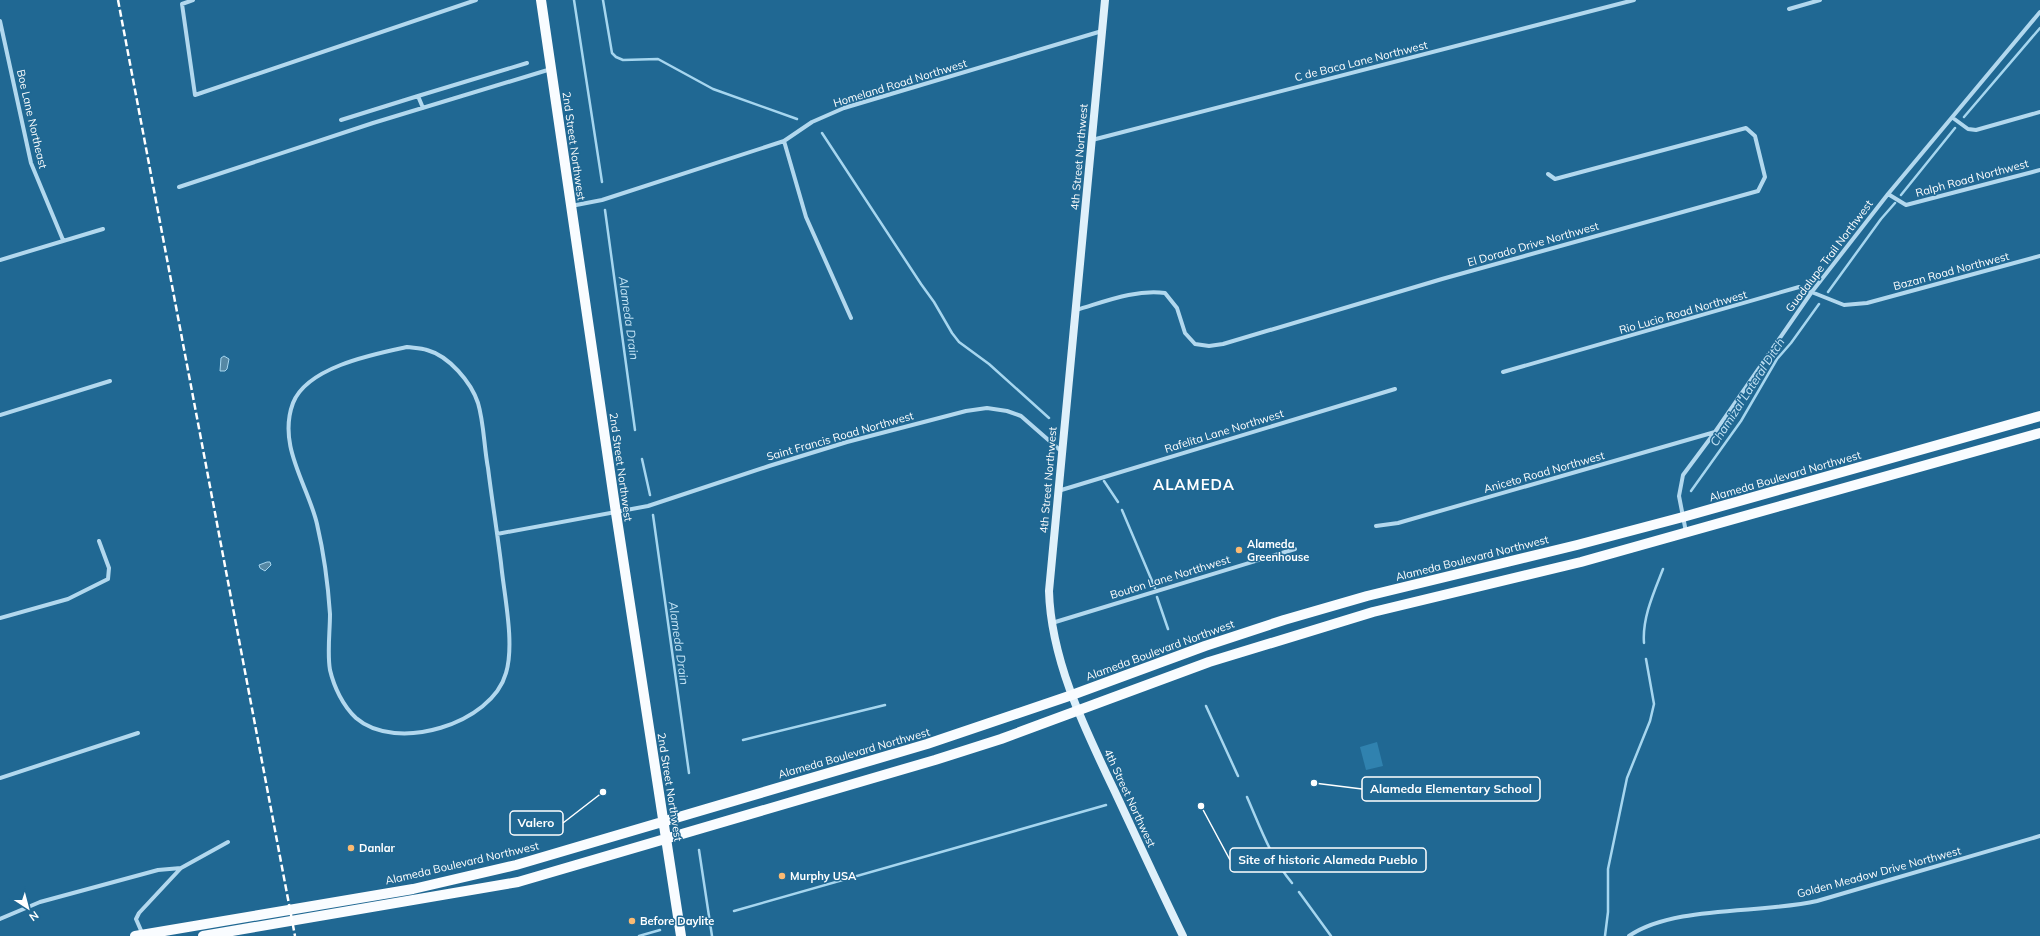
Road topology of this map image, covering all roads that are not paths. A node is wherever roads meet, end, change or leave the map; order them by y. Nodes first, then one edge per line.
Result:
1 (193, 0) edge
2 (476, 0) edge
3 (541, 0) edge
4 (1105, 0) edge
5 (1634, 0) edge
6 (1820, 0) edge
7 (1789, 9) dead end
8 (2040, 12) edge
9 (0, 21) edge
10 (1102, 31) junction
11 (527, 63) dead end
12 (551, 69) junction
13 (418, 96) junction
14 (423, 108) junction
15 (2040, 112) edge
16 (1953, 118) junction
17 (341, 120) dead end
18 (784, 140) junction
19 (1092, 140) junction
20 (2040, 170) edge
21 (1548, 174) dead end
22 (180, 187) dead end
23 (1888, 194) junction
24 (571, 206) junction
25 (103, 229) dead end
26 (63, 240) junction
27 (2040, 256) edge
28 (0, 260) edge
29 (1810, 293) junction
30 (1867, 303) joint
31 (1075, 310) junction
32 (850, 318) dead end
33 (1503, 372) dead end
34 (110, 381) dead end
35 (1395, 389) dead end
36 (0, 415) edge
37 (2040, 416) edge
38 (1715, 432) junction
39 (2040, 434) edge
40 (1061, 451) junction
41 (1058, 491) junction
42 (616, 513) junction
43 (1683, 517) junction
44 (1376, 526) dead end
45 (1686, 533) junction
46 (497, 534) junction
47 (99, 540) dead end
48 (1295, 549) dead end
49 (0, 618) edge
50 (1051, 623) junction
51 (1072, 695) junction
52 (1078, 711) junction
53 (138, 733) dead end
54 (0, 778) edge
55 (664, 821) junction
56 (2040, 836) edge
57 (666, 840) junction
58 (228, 842) dead end
59 (181, 868) junction
60 (292, 916) junction
61 (0, 919) edge
62 (139, 935) edge
63 (203, 936) edge
64 (681, 936) edge
65 (1183, 936) edge
66 (1628, 936) edge

1 - 2 street
3 - 12 main road, 2nd Street Northwest
4 - 10 main road, 4th Street Northwest
5 - 19 street, C de Baca Lane Northwest
6 - 7 street
8 - 16 street, Guadalupe Trail Northwest
9 - 26 street, Boe Lane Northeast
10 - 18 street, Homeland Road Northwest
10 - 19 main road, 4th Street Northwest
11 - 13 street
12 - 14 street
12 - 24 main road, 2nd Street Northwest
13 - 14 street
13 - 17 street
14 - 22 street
15 - 16 street
16 - 23 street, Guadalupe Trail Northwest
18 - 24 street, Homeland Road Northwest
18 - 32 street
19 - 31 main road, 4th Street Northwest
20 - 23 street, Ralph Road Northwest
21 - 31 street, El Dorado Drive Northwest
23 - 29 street, Guadalupe Trail Northwest
24 - 42 main road, 2nd Street Northwest
25 - 26 street
26 - 28 street
27 - 30 street, Bazan Road Northwest
29 - 30 street, Rio Lucio Road Northwest
29 - 33 street, Rio Lucio Road Northwest
29 - 38 street, Guadalupe Trail Northwest
31 - 40 main road, 4th Street Northwest
34 - 36 street
35 - 41 street, Rafelita Lane Northwest
37 - 43 main road, Alameda Boulevard Northwest
38 - 43 street, Guadalupe Trail Northwest
38 - 44 street, Aniceto Road Northwest
39 - 45 main road
40 - 41 main road, 4th Street Northwest
40 - 42 street, Saint Francis Road Northwest
41 - 50 main road, 4th Street Northwest
42 - 46 street, Saint Francis Road Northwest
42 - 55 main road, 2nd Street Northwest
43 - 45 street, Guadalupe Trail Northwest
43 - 51 main road, Alameda Boulevard Northwest
45 - 52 main road
46 - 46 street
47 - 49 street
48 - 50 street, Bouton Lane Nortthwest
50 - 51 main road, 4th Street Northwest
51 - 52 main road, 4th Street Northwest
51 - 55 main road, Alameda Boulevard Northwest
52 - 57 main road
52 - 65 main road, 4th Street Northwest
53 - 54 street
55 - 57 main road, 2nd Street Northwest
55 - 60 main road, Alameda Boulevard Northwest
56 - 66 street, Golden Meadow Drive Northwest
57 - 60 main road
57 - 64 main road, 2nd Street Northwest
58 - 59 street
59 - 61 street
59 - 62 street
60 - 62 main road
60 - 63 main road

